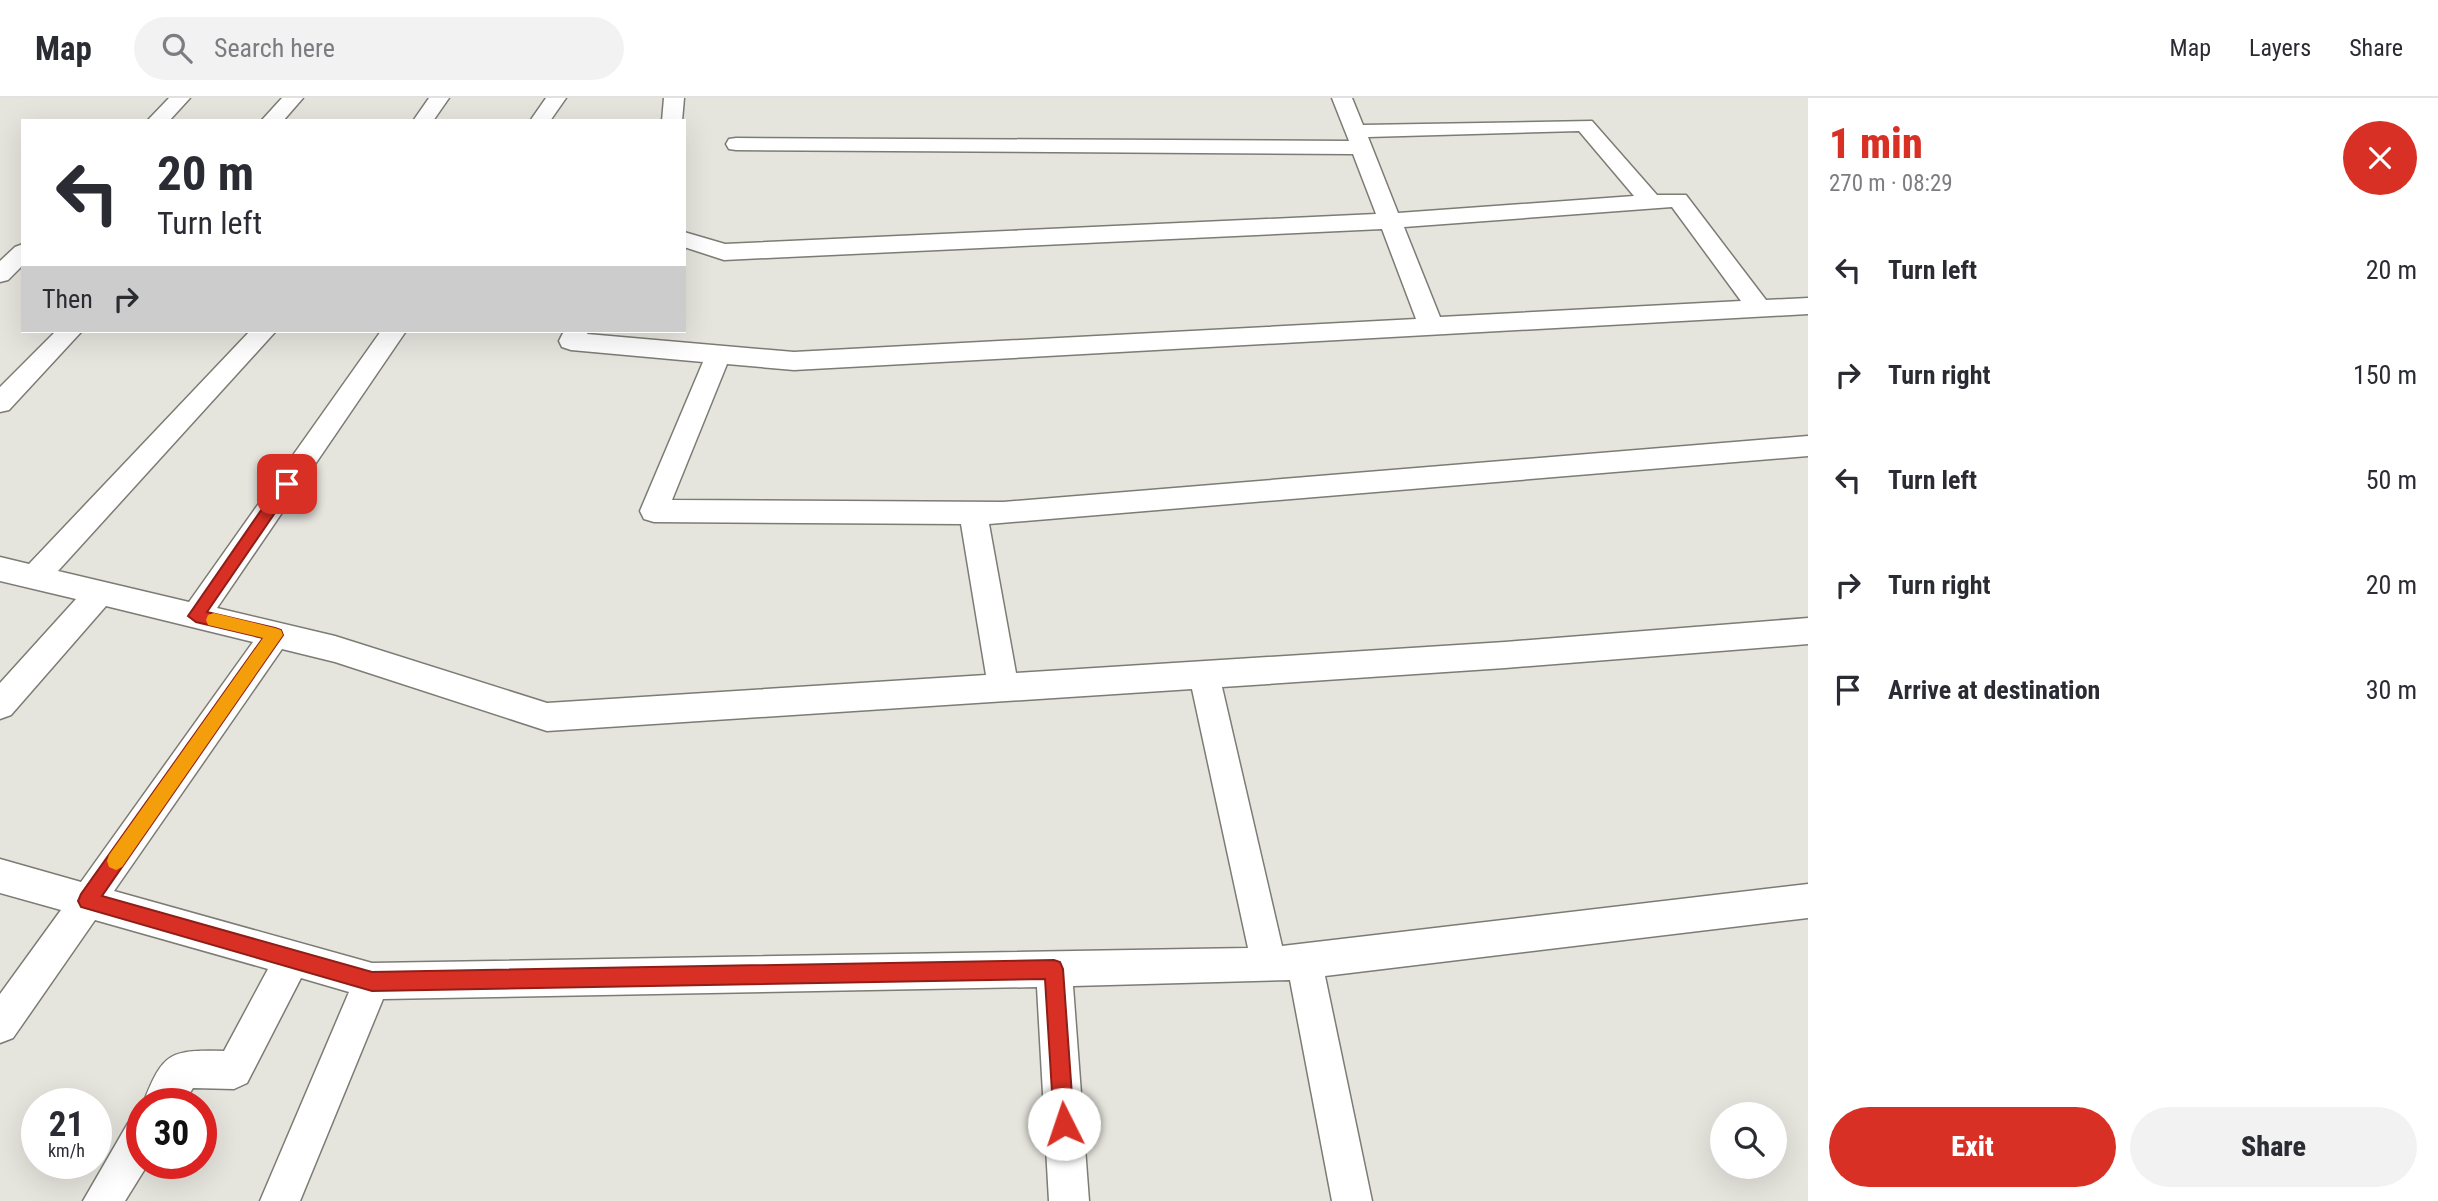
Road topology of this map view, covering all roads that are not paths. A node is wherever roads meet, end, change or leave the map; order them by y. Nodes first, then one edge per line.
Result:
1 (180, 98) edge
2 (293, 98) edge
3 (439, 98) edge
4 (556, 98) edge
5 (674, 98) edge
6 (1342, 98) edge
7 (159, 119) edge
8 (273, 119) edge
9 (424, 119) edge
10 (542, 119) edge
11 (672, 119) edge
12 (1358, 139) junction
13 (736, 144) dead end
14 (1651, 202) junction
15 (1390, 221) junction
16 (0, 240) edge
17 (686, 240) edge
18 (21, 245) edge
19 (21, 254) edge
20 (0, 274) edge
21 (1808, 306) edge
22 (1759, 308) junction
23 (1431, 326) junction
24 (68, 333) edge
25 (262, 333) edge
26 (393, 333) edge
27 (575, 333) edge
28 (719, 354) junction
29 (0, 403) edge
30 (1808, 446) edge
31 (973, 513) junction
32 (0, 569) edge
33 (35, 577) junction
34 (100, 593) junction
35 (196, 616) junction
36 (1808, 631) edge
37 (275, 635) junction
38 (1203, 674) junction
39 (1003, 687) junction
40 (0, 705) edge
41 (0, 876) edge
42 (88, 901) junction
43 (1808, 901) edge
44 (292, 959) junction
45 (1287, 963) junction
46 (1054, 969) junction
47 (372, 981) junction
48 (0, 1026) edge
49 (172, 1088) edge
50 (126, 1163) edge
51 (103, 1201) edge
52 (280, 1201) edge
53 (1069, 1201) edge
54 (1352, 1201) edge

1 - 7 street
2 - 8 street
3 - 9 street
4 - 10 street
5 - 11 street
6 - 12 street
12 - 13 street
12 - 14 street
12 - 15 street
14 - 15 street
14 - 22 street
15 - 17 street
15 - 23 street
16 - 18 street
19 - 20 street
21 - 22 street
22 - 23 street
23 - 28 street
24 - 29 street
25 - 33 street
26 - 35 street
27 - 28 street
28 - 31 street
30 - 31 street
31 - 39 street
32 - 33 street
33 - 34 street
34 - 35 street
34 - 40 street
35 - 37 street
36 - 38 street
37 - 39 street
37 - 42 street
38 - 39 street
38 - 45 street
41 - 42 street
42 - 44 street
42 - 48 street
43 - 45 street
44 - 47 street
44 - 49 street
45 - 46 street
45 - 54 street
46 - 47 street
46 - 53 street
47 - 52 street
50 - 51 street

